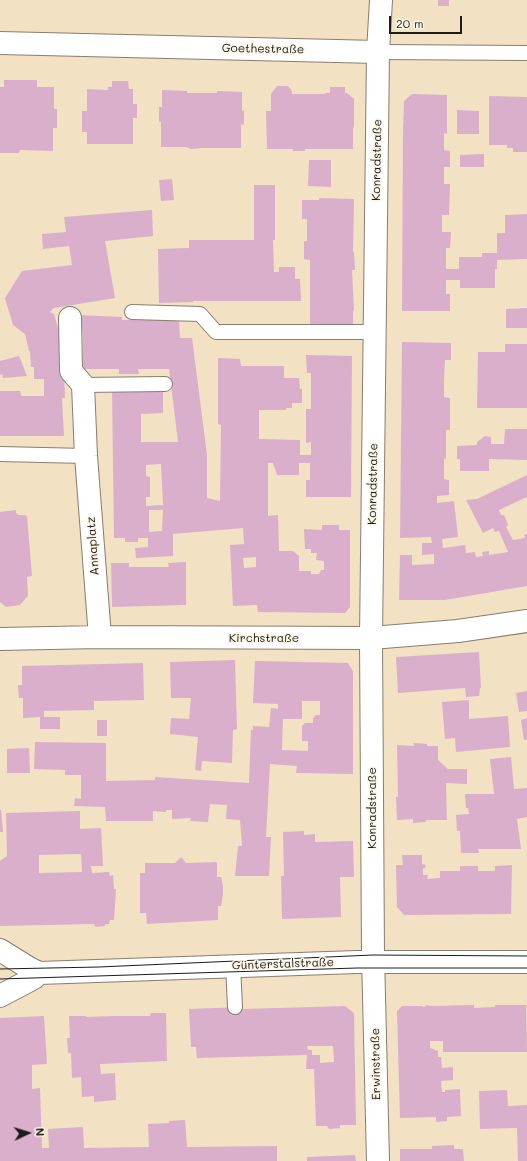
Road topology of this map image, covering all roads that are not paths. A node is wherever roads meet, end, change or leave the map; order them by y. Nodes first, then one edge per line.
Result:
1 (381, 0) edge
2 (0, 42) edge
3 (378, 52) junction
4 (527, 53) edge
5 (132, 312) dead end
6 (70, 318) dead end
7 (375, 332) junction
8 (165, 384) dead end
9 (83, 385) junction
10 (0, 454) edge
11 (86, 456) junction
12 (527, 621) edge
13 (100, 637) junction
14 (371, 638) junction
15 (0, 639) edge
16 (0, 950) edge
17 (527, 962) edge
18 (233, 965) junction
19 (373, 965) junction
20 (39, 973) junction
21 (0, 996) edge
22 (235, 1007) dead end
23 (378, 1161) edge

1 - 3 street, Konradstraße
2 - 3 street, Goethestraße
3 - 4 lane, Goethestraße
3 - 7 street, Konradstraße
5 - 7 lane
6 - 9 street
7 - 14 street, Konradstraße
8 - 9 lane
9 - 11 street, Annaplatz
10 - 11 lane
11 - 13 street, Annaplatz
12 - 14 street, Kirchstraße
13 - 14 street, Kirchstraße
13 - 15 street, Kirchstraße
14 - 19 street, Konradstraße
16 - 20 street
17 - 19 street, Günterstalstraße
18 - 19 street, Günterstalstraße
18 - 20 street, Günterstalstraße
18 - 22 lane
19 - 23 street, Erwinstraße
20 - 21 street

